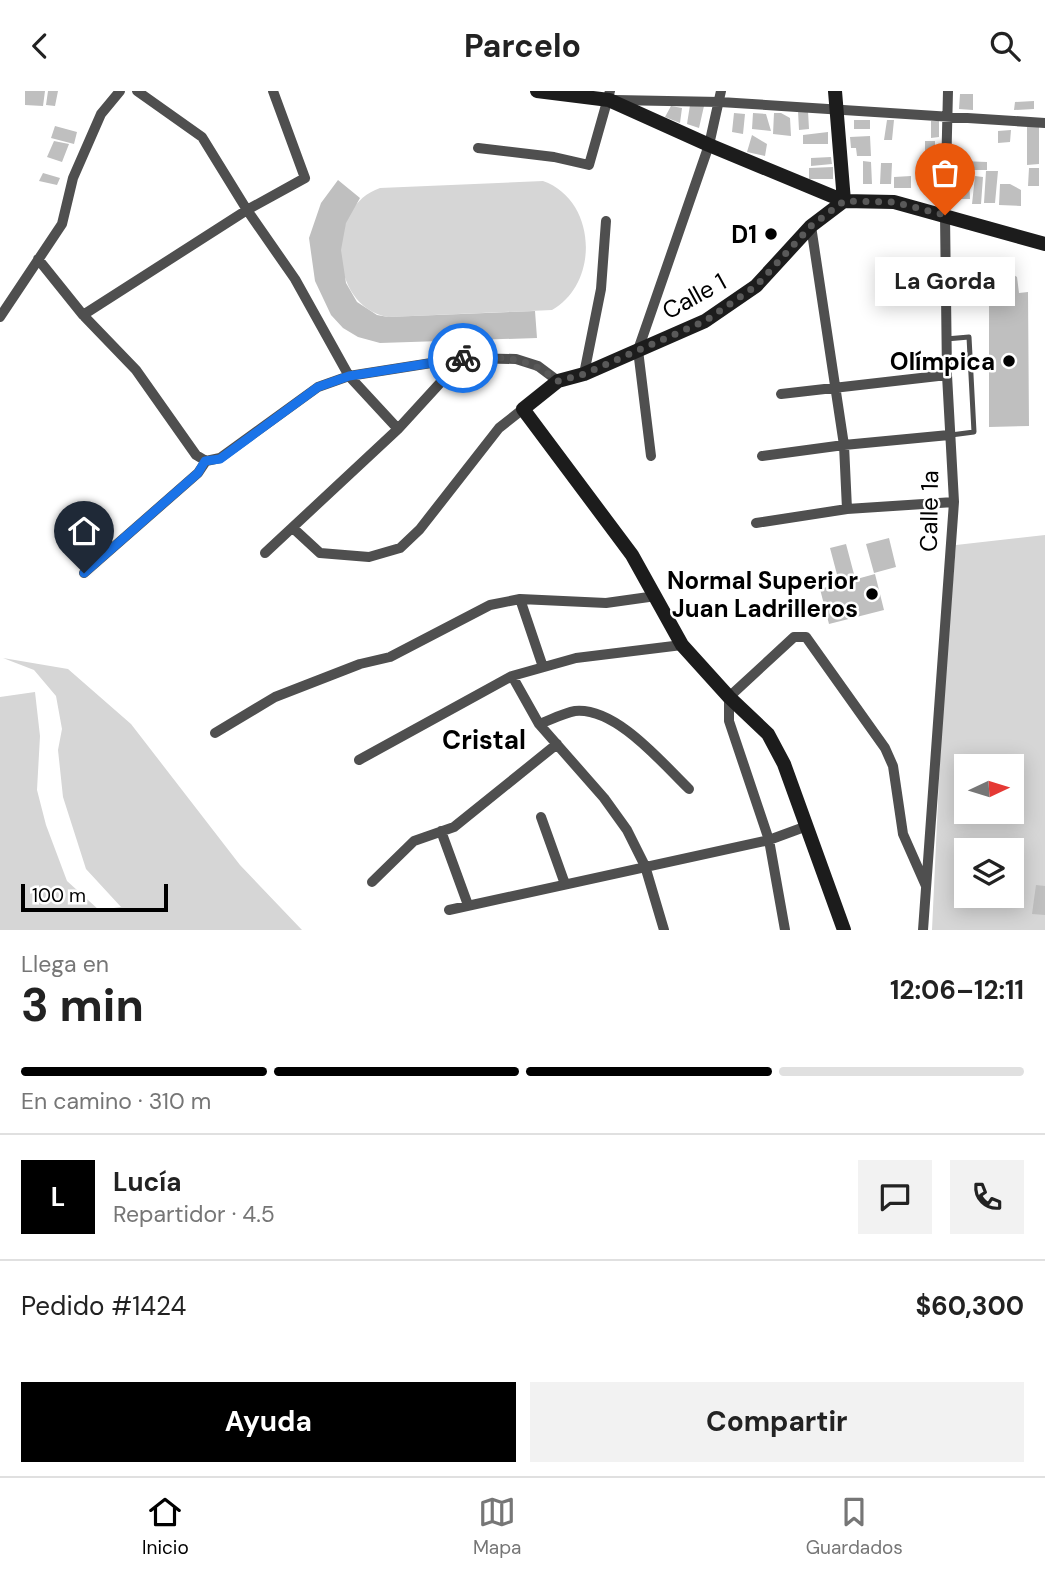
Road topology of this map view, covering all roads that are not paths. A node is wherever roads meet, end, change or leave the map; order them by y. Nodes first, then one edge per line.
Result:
1 (120, 91) edge
2 (137, 91) edge
3 (273, 91) edge
4 (537, 91) edge
5 (835, 91) edge
6 (948, 91) edge
7 (610, 95) edge
8 (721, 97) edge
9 (836, 109) junction
10 (949, 117) junction
11 (1045, 123) edge
12 (709, 145) junction
13 (478, 148) dead end
14 (844, 201) junction
15 (247, 210) junction
16 (945, 215) junction
17 (606, 221) dead end
18 (811, 226) junction
19 (1045, 244) edge
20 (38, 259) junction
21 (83, 315) junction
22 (0, 317) edge
23 (946, 339) junction
24 (638, 350) junction
25 (463, 358) junction
26 (584, 374) junction
27 (947, 375) junction
28 (349, 376) junction
29 (558, 381) junction
30 (834, 387) junction
31 (781, 394) dead end
32 (523, 409) junction
33 (398, 429) junction
34 (949, 435) junction
35 (844, 445) junction
36 (651, 456) dead end
37 (761, 456) dead end
38 (205, 461) junction
39 (954, 502) junction
40 (847, 509) junction
41 (756, 523) dead end
42 (294, 529) junction
43 (265, 552) dead end
44 (84, 573) dead end
45 (656, 596) junction
46 (520, 599) junction
47 (682, 645) junction
48 (542, 667) junction
49 (512, 675) junction
50 (729, 697) junction
51 (539, 724) junction
52 (215, 733) dead end
53 (557, 744) junction
54 (359, 759) dead end
55 (689, 789) dead end
56 (541, 817) dead end
57 (807, 826) junction
58 (441, 831) junction
59 (769, 840) junction
60 (645, 866) junction
61 (372, 882) dead end
62 (565, 884) junction
63 (928, 889) junction
64 (468, 905) junction
65 (449, 909) dead end
66 (664, 930) edge
67 (785, 930) edge
68 (844, 930) edge
69 (923, 930) edge

1 - 20 street
2 - 15 street
3 - 15 street
4 - 7 main road
5 - 9 main road
6 - 10 street, Calle 1a
7 - 8 street
7 - 12 main road
7 - 13 street
8 - 9 street
8 - 12 street
9 - 10 street
9 - 14 main road
10 - 11 street
10 - 16 street, Calle 1a
12 - 14 main road
12 - 24 street
14 - 16 main road
14 - 18 main road, Calle 1
15 - 21 street
15 - 28 street
16 - 19 main road
16 - 23 street, Calle 1a
17 - 26 street
18 - 24 main road, Calle 1
18 - 30 street
20 - 21 street
20 - 22 street
21 - 38 street
23 - 27 street, Calle 1a
23 - 34 lane
24 - 26 main road, Calle 1
24 - 36 street
25 - 28 street
25 - 29 street
25 - 33 street
26 - 29 main road, Calle 1
27 - 30 street
27 - 34 street, Calle 1a
28 - 33 street
28 - 38 street
29 - 32 main road, Calle 1
30 - 31 street
30 - 35 street
32 - 42 street
32 - 45 main road
33 - 42 street
34 - 35 street
34 - 39 street, Calle 1a
35 - 37 street
35 - 40 street
38 - 44 street
39 - 40 street
39 - 63 street, Calle 1a
40 - 41 street
42 - 43 street
45 - 46 street
45 - 47 main road
46 - 48 street
46 - 52 street
47 - 48 street
47 - 50 main road
48 - 49 street
49 - 51 street
49 - 54 street
50 - 57 main road
50 - 59 street
50 - 63 street
51 - 53 street
51 - 55 street
53 - 58 street
53 - 60 street
56 - 62 street
57 - 59 street
57 - 68 main road
58 - 61 street
58 - 64 street
59 - 60 street
59 - 67 street
60 - 62 street
60 - 66 street
62 - 64 street
63 - 69 street, Calle 1a
64 - 65 street

